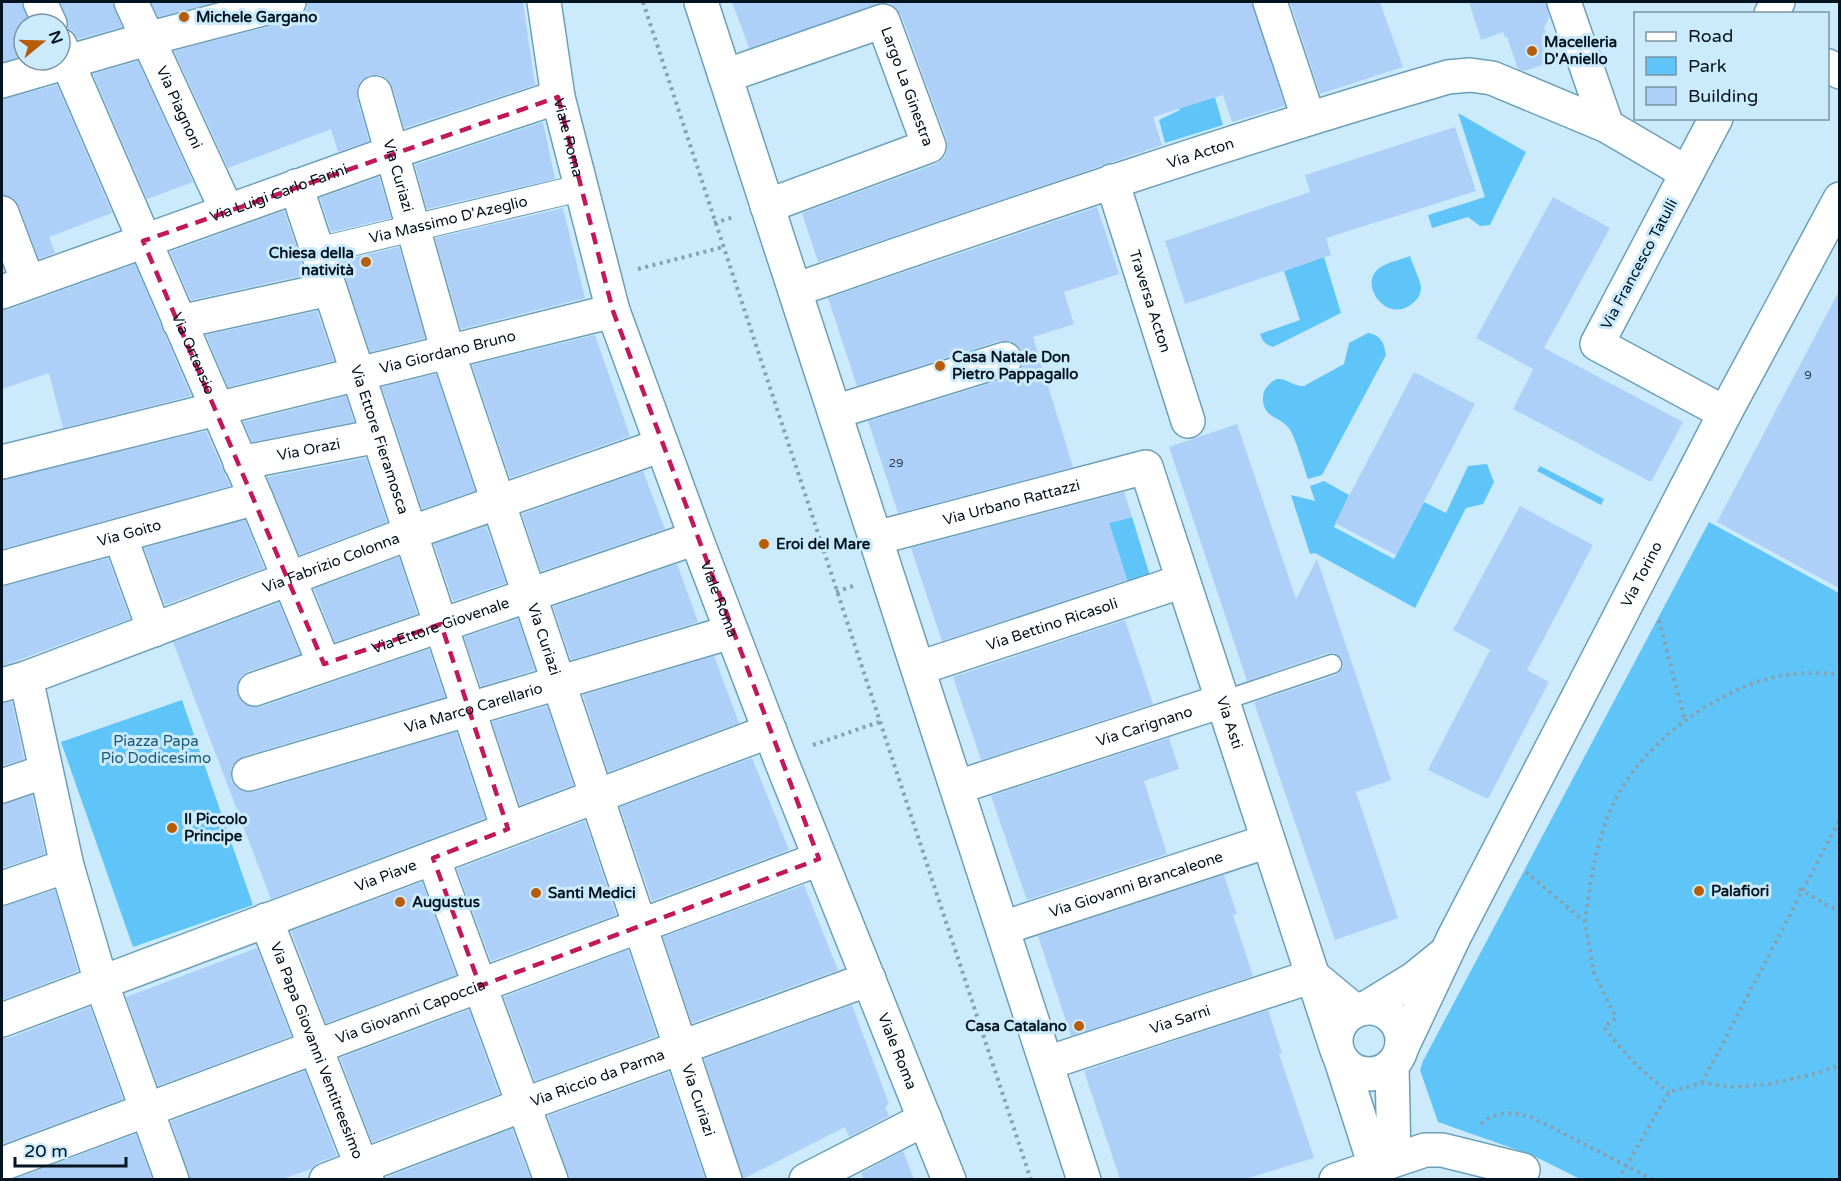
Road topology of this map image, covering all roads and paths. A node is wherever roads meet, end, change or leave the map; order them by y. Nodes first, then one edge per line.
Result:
1 (131, 2) edge
2 (289, 2) edge
3 (544, 2) edge
4 (643, 2) edge
5 (701, 2) edge
6 (1270, 2) edge
7 (1564, 2) edge
8 (147, 39) junction
9 (72, 52) edge
10 (22, 72) edge
11 (72, 72) edge
12 (725, 76) junction
13 (2, 81) edge
14 (375, 93) dead end
15 (558, 97) junction
16 (1308, 117) junction
17 (1715, 120) edge
18 (1621, 121) edge
19 (393, 152) junction
20 (1687, 173) junction
21 (1112, 181) junction
22 (296, 186) junction
23 (580, 188) junction
24 (1839, 199) edge
25 (767, 206) junction
26 (228, 211) junction
27 (2, 213) edge
28 (414, 228) junction
29 (144, 241) junction
30 (723, 247) junction
31 (317, 251) junction
32 (628, 272) dead end
33 (15, 287) edge
34 (330, 289) junction
35 (795, 290) junction
36 (614, 311) junction
37 (180, 322) junction
38 (448, 352) junction
39 (1005, 358) dead end
40 (358, 375) junction
41 (217, 409) junction
42 (835, 412) junction
43 (1725, 413) junction
44 (1188, 421) dead end
45 (378, 436) junction
46 (662, 445) junction
47 (2, 462) edge
48 (240, 463) junction
49 (1146, 467) joint
50 (256, 498) junction
51 (499, 502) junction
52 (410, 533) junction
53 (120, 536) junction
54 (696, 538) junction
55 (876, 538) junction
56 (2, 568) edge
57 (290, 579) junction
58 (1183, 581) junction
59 (529, 595) junction
60 (1659, 618) dead end
61 (441, 624) junction
62 (154, 630) junction
63 (731, 632) junction
64 (324, 664) junction
65 (1332, 664) dead end
66 (919, 668) junction
67 (1839, 675) edge
68 (14, 682) edge
69 (559, 683) junction
70 (255, 688) dead end
71 (1222, 700) junction
72 (469, 710) junction
73 (1684, 721) junction
74 (879, 722) junction
75 (770, 731) junction
76 (812, 745) dead end
77 (46, 771) junction
78 (249, 774) dead end
79 (2, 786) edge
80 (958, 787) junction
81 (597, 796) junction
82 (1839, 819) edge
83 (508, 829) junction
84 (1268, 841) junction
85 (432, 858) junction
86 (819, 859) junction
87 (67, 866) junction
88 (1524, 870) dead end
89 (2, 888) edge
90 (1801, 890) junction
91 (1839, 912) edge
92 (266, 920) junction
93 (1585, 922) junction
94 (1839, 923) edge
95 (641, 926) junction
96 (1003, 928) junction
97 (1839, 936) edge
98 (1446, 953) junction
99 (1313, 976) junction
100 (869, 979) junction
101 (101, 982) junction
102 (480, 986) junction
103 (1361, 1009) junction
104 (2, 1020) edge
105 (681, 1046) junction
106 (316, 1047) junction
107 (1338, 1052) junction
108 (1397, 1056) junction
109 (1047, 1063) junction
110 (1839, 1065) edge
111 (1702, 1083) junction
112 (1669, 1092) junction
113 (523, 1105) junction
114 (147, 1110) junction
115 (925, 1119) junction
116 (1476, 1130) dead end
117 (1384, 1163) junction
118 (2, 1164) edge
119 (1523, 1170) dead end
120 (365, 1173) edge
121 (171, 1179) edge
122 (326, 1179) edge
123 (551, 1179) edge
124 (725, 1179) edge
125 (806, 1179) edge
126 (949, 1179) edge
127 (1031, 1179) edge
128 (1084, 1179) edge
129 (1336, 1179) edge
130 (1618, 1179) edge
131 (1654, 1179) edge

1 - 8 street, Via Piagnoni
2 - 8 street
3 - 15 street, Viale Roma
4 - 30 path
5 - 12 street
6 - 16 street
7 - 18 street
8 - 9 street
8 - 26 street, Via Piagnoni
10 - 13 street
11 - 29 street, Via Ortensio
12 - 25 street
12 - 25 street, Largo La Ginestra
14 - 19 street, Via Curiazi
15 - 19 street, Via Luigi Carlo Farini
15 - 23 street, Viale Roma
16 - 18 street, Via Acton
16 - 21 street, Via Acton
17 - 20 street, Via Francesco Tatulli
18 - 20 street, Via Acton
19 - 22 street, Via Luigi Carlo Farini
19 - 28 street, Via Curiazi
20 - 43 street, Via Francesco Tatulli
21 - 35 street, Via Acton
21 - 44 street, Traversa Acton
22 - 26 street, Via Luigi Carlo Farini
22 - 31 street, Via Ettore Fieramosca
23 - 28 street, Via Massimo D'Azeglio
23 - 36 street, Viale Roma
24 - 43 street, Via Torino
25 - 35 street
26 - 29 street, Via Luigi Carlo Farini
27 - 33 street
28 - 31 street, Via Massimo D'Azeglio
28 - 38 street, Via Curiazi
29 - 33 street, Via Luigi Carlo Farini
29 - 37 street, Via Ortensio
30 - 32 path
30 - 74 path
31 - 34 street, Via Ettore Fieramosca
34 - 37 street
34 - 40 street, Via Ettore Fieramosca
35 - 42 street
36 - 38 street, Via Giordano Bruno
36 - 46 street, Viale Roma
37 - 41 street, Via Ortensio
38 - 40 street, Via Giordano Bruno
38 - 51 street, Via Curiazi
39 - 42 street
40 - 41 street, Via Giordano Bruno
40 - 45 street, Via Ettore Fieramosca
41 - 47 street, Via Giordano Bruno
41 - 48 street, Via Ortensio
42 - 55 street
43 - 98 street, Via Torino
45 - 48 street, Via Orazi
45 - 52 street, Via Ettore Fieramosca
46 - 51 street, Via Fabrizio Colonna
46 - 54 street, Viale Roma
48 - 50 street, Via Ortensio
49 - 55 street, Via Urbano Rattazzi
49 - 58 street, Via Asti
50 - 53 street, Via Goito
50 - 57 street, Via Ortensio
51 - 52 street, Via Fabrizio Colonna
51 - 59 street, Via Curiazi
52 - 57 street, Via Fabrizio Colonna
52 - 61 street, Via Ettore Fieramosca
53 - 56 street, Via Goito
53 - 62 street
54 - 59 street, Via Ettore Giovenale
54 - 63 street, Viale Roma
55 - 66 street
57 - 62 street, Via Fabrizio Colonna
57 - 64 street, Via Ortensio
58 - 66 street, Via Bettino Ricasoli
58 - 71 street, Via Asti
59 - 61 street, Via Ettore Giovenale
59 - 69 street, Via Curiazi
60 - 73 path
61 - 64 street, Via Ettore Giovenale
61 - 72 street, Via Ettore Fieramosca
62 - 68 street, Via Fabrizio Colonna
63 - 69 street, Via Marco Carellario
63 - 75 street, Viale Roma
64 - 70 street, Via Ettore Giovenale
65 - 71 lane, Via Carignano
66 - 80 street
67 - 73 path
68 - 77 street
69 - 72 street, Via Marco Carellario
69 - 81 street, Via Curiazi
71 - 80 street, Via Carignano
71 - 84 street, Via Asti
72 - 78 street, Via Marco Carellario
72 - 83 street, Via Ettore Fieramosca
73 - 93 path
74 - 76 path
74 - 127 path
75 - 81 street, Via Piave
75 - 86 street, Viale Roma
77 - 79 street
77 - 87 street
80 - 96 street
81 - 83 street, Via Piave
81 - 95 street, Via Curiazi
82 - 90 path
83 - 85 street, Via Piave
84 - 96 street, Via Giovanni Brancaleone
84 - 99 street, Via Asti
85 - 92 street, Via Piave
85 - 102 street
86 - 95 street, Via Giovanni Capoccia
86 - 100 street, Viale Roma
87 - 89 street
87 - 101 street
88 - 93 path
90 - 91 path
90 - 111 path
92 - 101 street, Via Piave
92 - 106 street, Via Papa Giovanni Ventitreesimo
93 - 112 path
94 - 97 path
95 - 102 street, Via Giovanni Capoccia
95 - 105 street, Via Curiazi
96 - 109 street
98 - 103 street, Via Torino
98 - 108 street, Via Torino
99 - 103 street
99 - 107 street, Via Asti
99 - 109 street, Via Sarni
100 - 105 street, Via Riccio da Parma
100 - 115 street, Viale Roma
101 - 104 street, Via Piave
101 - 114 street
102 - 106 street, Via Giovanni Capoccia
102 - 113 street
103 - 107 street
103 - 108 street
105 - 113 street, Via Riccio da Parma
105 - 124 street, Via Curiazi
106 - 114 street, Via Giovanni Capoccia
106 - 120 street, Via Papa Giovanni Ventitreesimo
107 - 108 street
107 - 117 street, Via Asti
108 - 117 street
109 - 128 street
110 - 111 path
111 - 112 path
112 - 130 path
113 - 120 street, Via Riccio da Parma
113 - 123 street
114 - 118 street, Via Giovanni Capoccia
114 - 121 street
115 - 125 street
115 - 126 street, Viale Roma
116 - 131 path
117 - 119 street
117 - 129 street
120 - 122 street, Via Riccio da Parma

